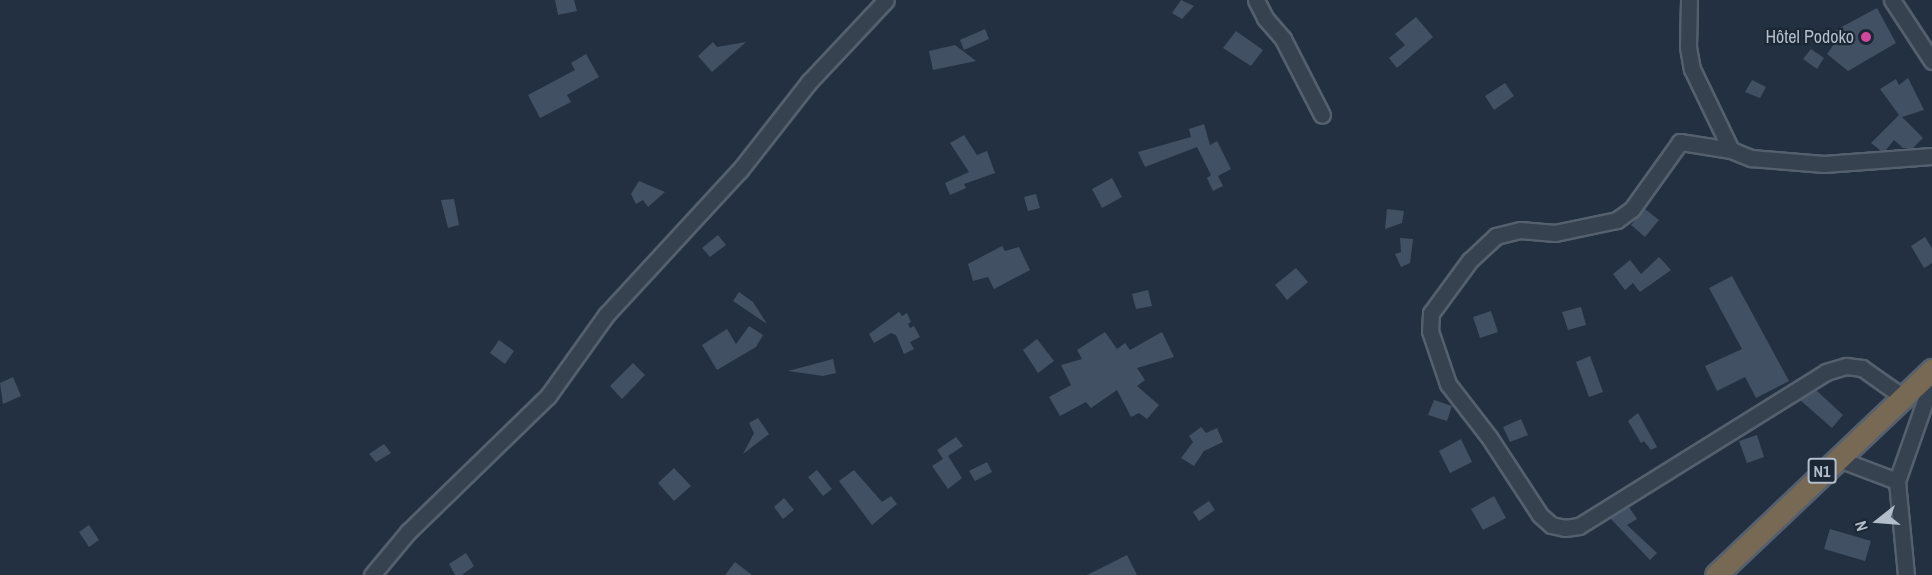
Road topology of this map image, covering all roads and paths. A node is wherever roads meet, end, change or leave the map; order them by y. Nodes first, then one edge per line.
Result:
1 (886, 0) edge
2 (1256, 0) edge
3 (1689, 0) edge
4 (1892, 0) edge
5 (1932, 61) edge
6 (1322, 115) dead end
7 (1731, 150) junction
8 (1932, 156) edge
9 (1932, 370) edge
10 (1932, 381) edge
11 (1903, 397) junction
12 (1836, 458) junction
13 (1897, 481) junction
14 (372, 575) edge
15 (1716, 575) edge
16 (1906, 575) edge

1 - 14 street
2 - 6 street
3 - 7 street
4 - 5 street
7 - 8 street
7 - 11 street
9 - 11 highway, N1
10 - 13 street
11 - 12 highway, N1
12 - 13 street
12 - 15 highway, N1
13 - 16 street

